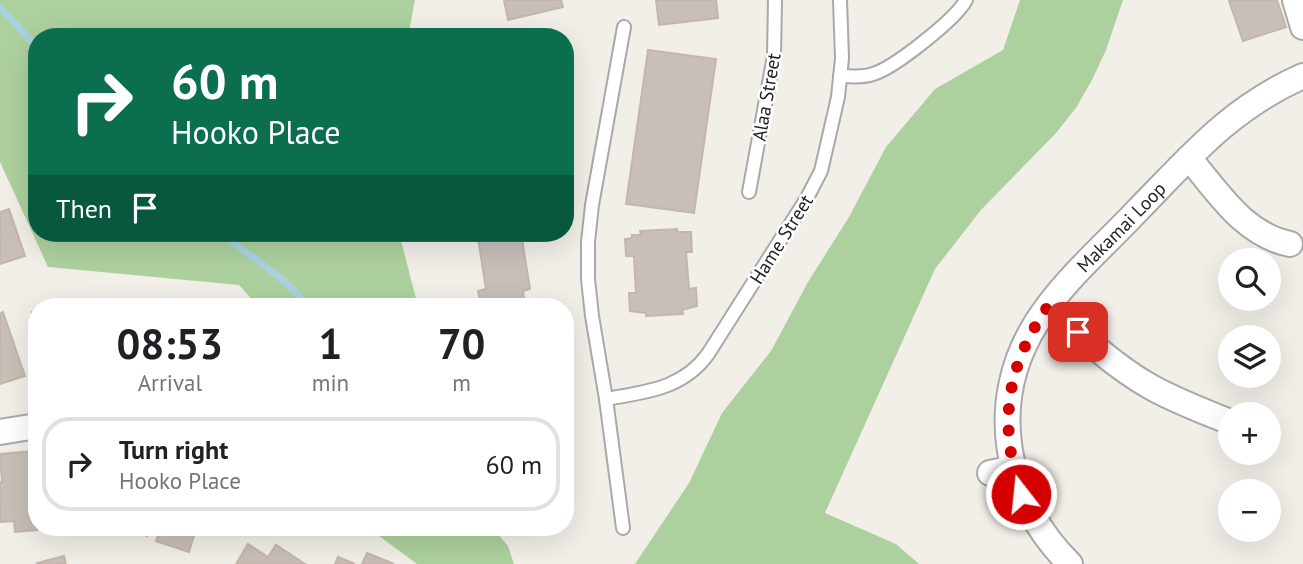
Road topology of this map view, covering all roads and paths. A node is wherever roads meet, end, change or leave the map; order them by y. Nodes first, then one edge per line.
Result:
1 (775, 0) edge
2 (840, 0) edge
3 (966, 0) edge
4 (1295, 0) edge
5 (624, 27) dead end
6 (1303, 27) edge
7 (840, 76) junction
8 (1303, 76) edge
9 (1189, 158) junction
10 (749, 192) dead end
11 (1290, 244) dead end
12 (1049, 305) junction
13 (606, 399) junction
14 (1218, 417) edge
15 (28, 427) edge
16 (0, 432) edge
17 (623, 528) dead end
18 (1070, 564) edge

1 - 10 lane, Alaa Street
2 - 7 lane, Hame Street
3 - 7 lane
4 - 6 street
5 - 13 lane
7 - 13 lane, Hame Street
8 - 9 street, Makamai Loop
9 - 11 street
9 - 12 street, Makamai Loop
12 - 14 street
12 - 18 street, Makamai Loop
13 - 17 lane
15 - 16 street

